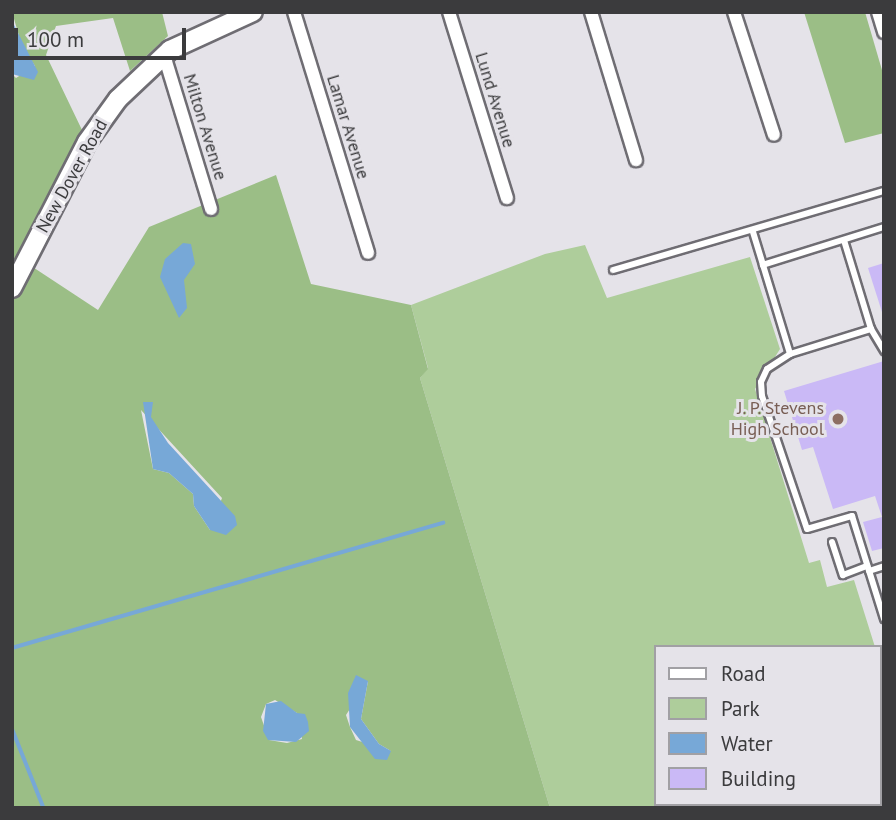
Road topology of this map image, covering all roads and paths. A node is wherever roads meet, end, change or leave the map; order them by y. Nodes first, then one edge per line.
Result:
1 (253, 12) edge
2 (294, 12) edge
3 (449, 12) edge
4 (592, 12) edge
5 (734, 12) edge
6 (878, 12) edge
7 (884, 32) edge
8 (164, 55) junction
9 (774, 135) dead end
10 (636, 160) dead end
11 (884, 191) edge
12 (507, 198) dead end
13 (211, 209) dead end
14 (884, 228) edge
15 (753, 232) junction
16 (844, 240) junction
17 (368, 253) dead end
18 (763, 265) junction
19 (613, 270) dead end
20 (12, 288) edge
21 (871, 330) junction
22 (884, 351) edge
23 (790, 354) junction
24 (832, 542) dead end
25 (884, 566) edge
26 (868, 568) junction
27 (884, 619) edge

1 - 8 street, New Dover Road
2 - 17 street, Lamar Avenue
3 - 12 street, Lund Avenue
4 - 10 street
5 - 9 street
6 - 7 street
8 - 13 street, Milton Avenue
8 - 20 street, New Dover Road
11 - 15 lane
14 - 16 lane
15 - 18 lane
15 - 19 lane
16 - 18 lane
16 - 21 lane
18 - 23 lane
21 - 22 lane
21 - 23 lane
23 - 26 lane
24 - 26 lane
25 - 26 lane
26 - 27 lane

